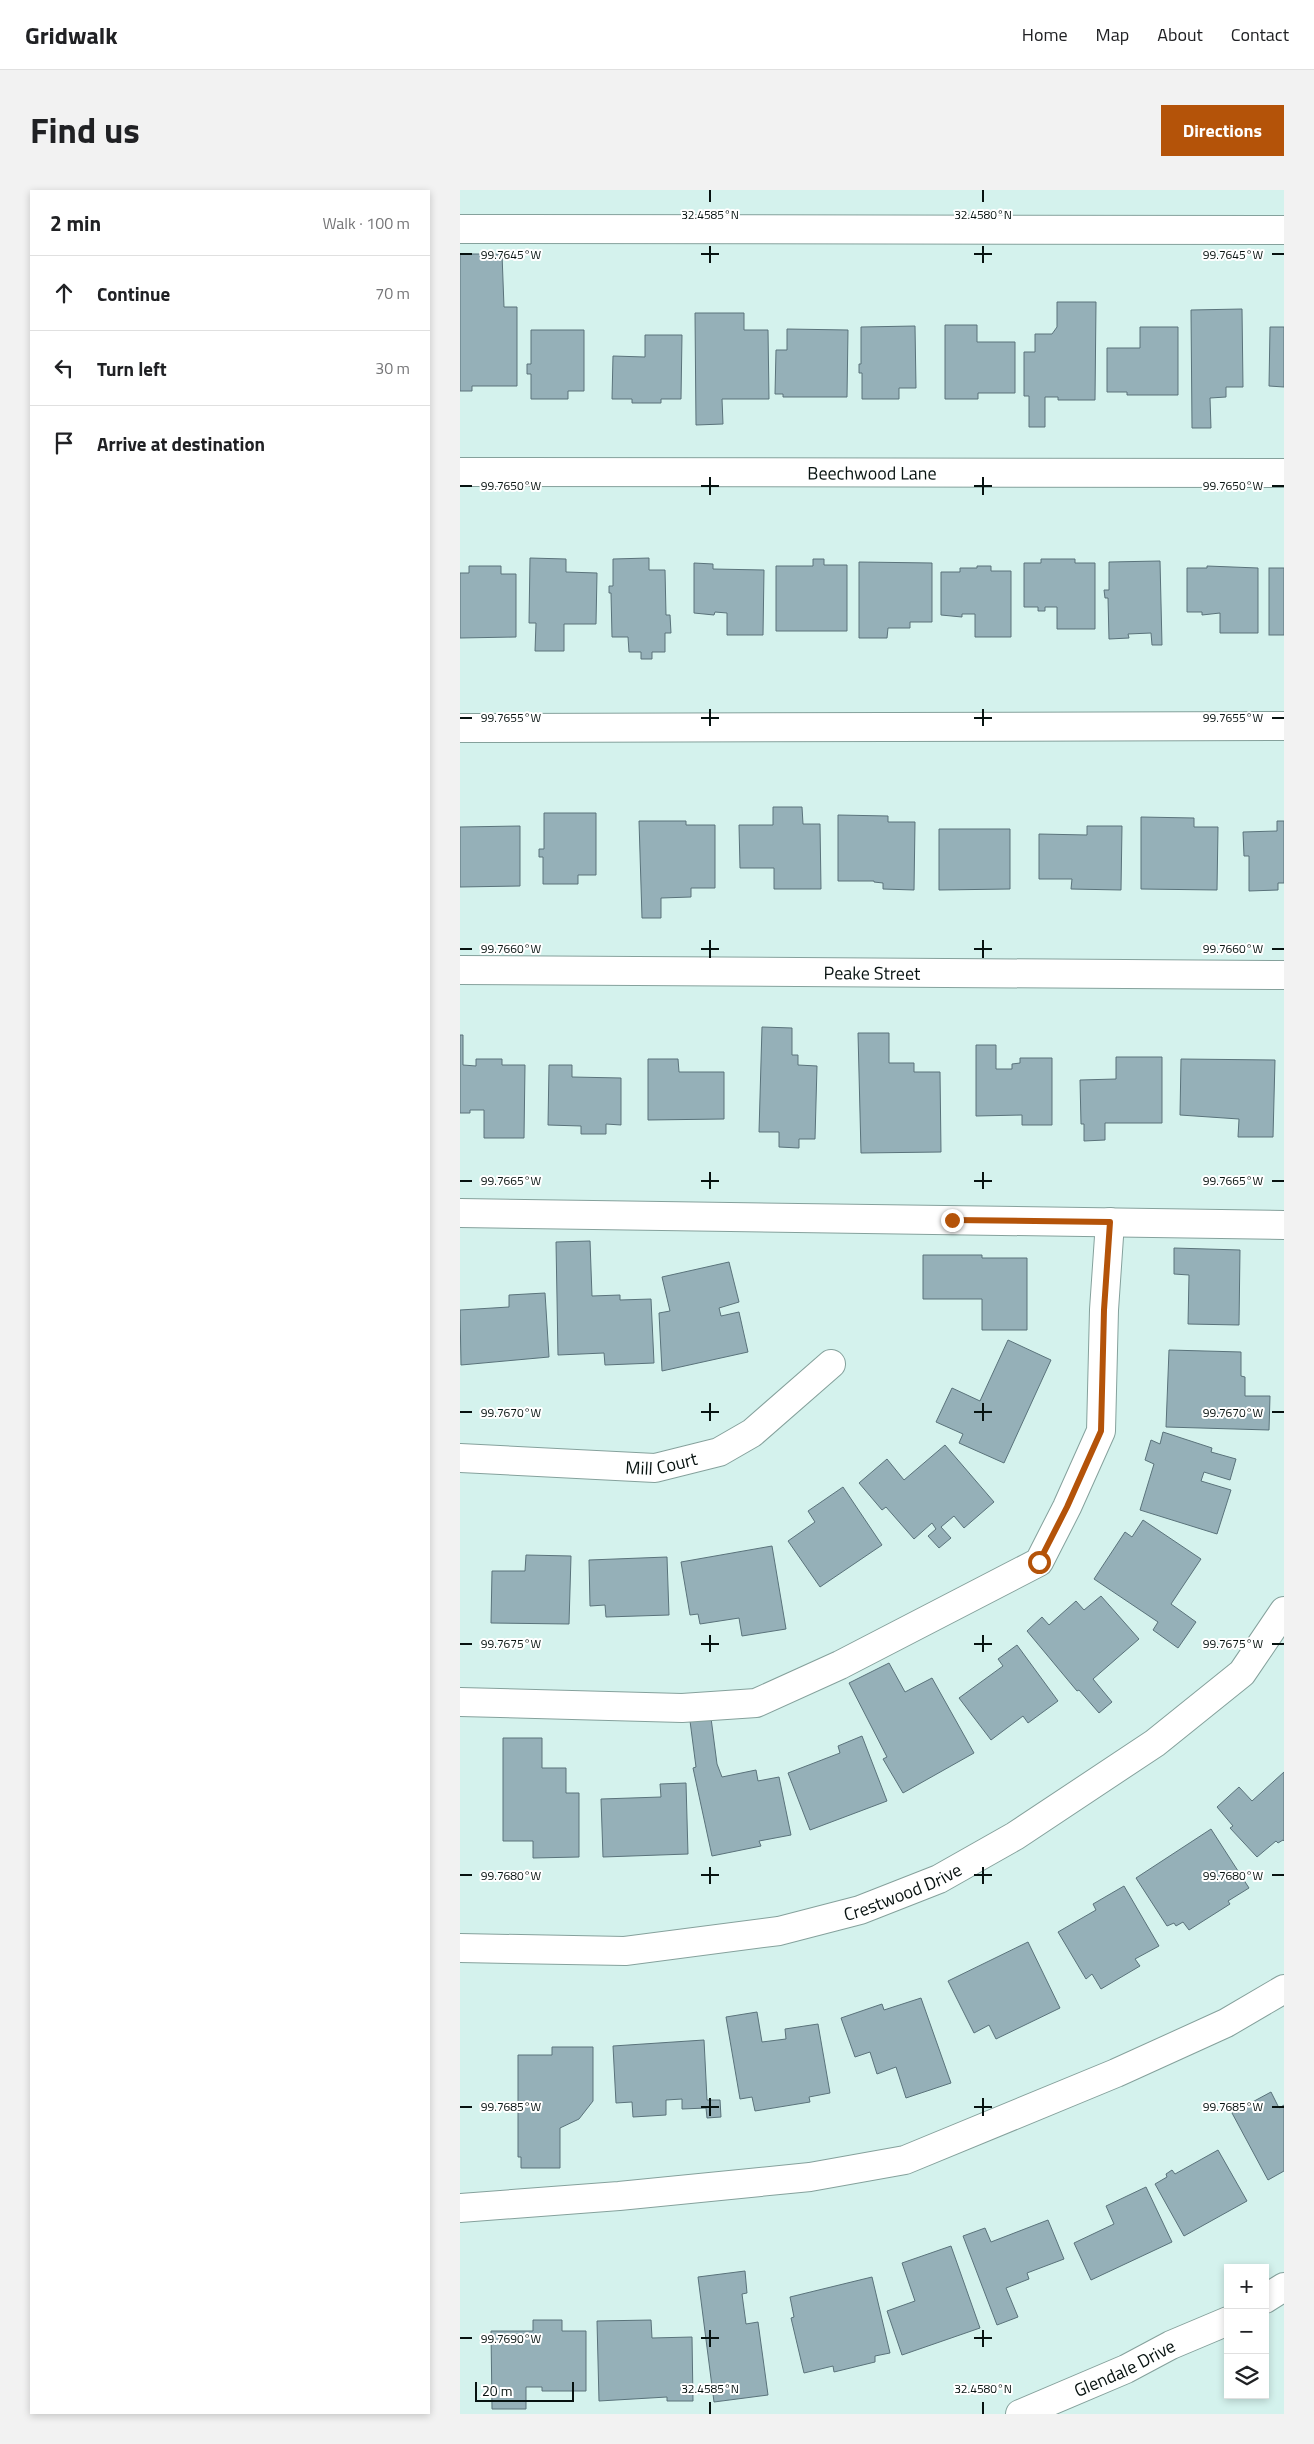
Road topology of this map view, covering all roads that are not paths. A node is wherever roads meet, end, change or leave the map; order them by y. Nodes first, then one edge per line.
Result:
1 (460, 229) edge
2 (1284, 230) edge
3 (460, 472) edge
4 (1284, 473) edge
5 (1284, 726) edge
6 (460, 728) edge
7 (460, 970) edge
8 (1284, 975) edge
9 (460, 1213) edge
10 (1110, 1222) junction
11 (1284, 1225) edge
12 (831, 1364) dead end
13 (460, 1458) edge
14 (1284, 1611) edge
15 (460, 1702) edge
16 (460, 1948) edge
17 (1284, 1989) edge
18 (460, 2208) edge
19 (1284, 2288) edge
20 (1269, 2296) edge
21 (1224, 2323) edge
22 (1020, 2414) edge

1 - 2 street
3 - 4 street, Beechwood Lane
5 - 6 street
7 - 8 street, Peake Street
9 - 10 street
10 - 11 street
10 - 15 street
12 - 13 street, Mill Court
14 - 16 street, Crestwood Drive
17 - 18 street
19 - 20 street
21 - 22 street, Glendale Drive

